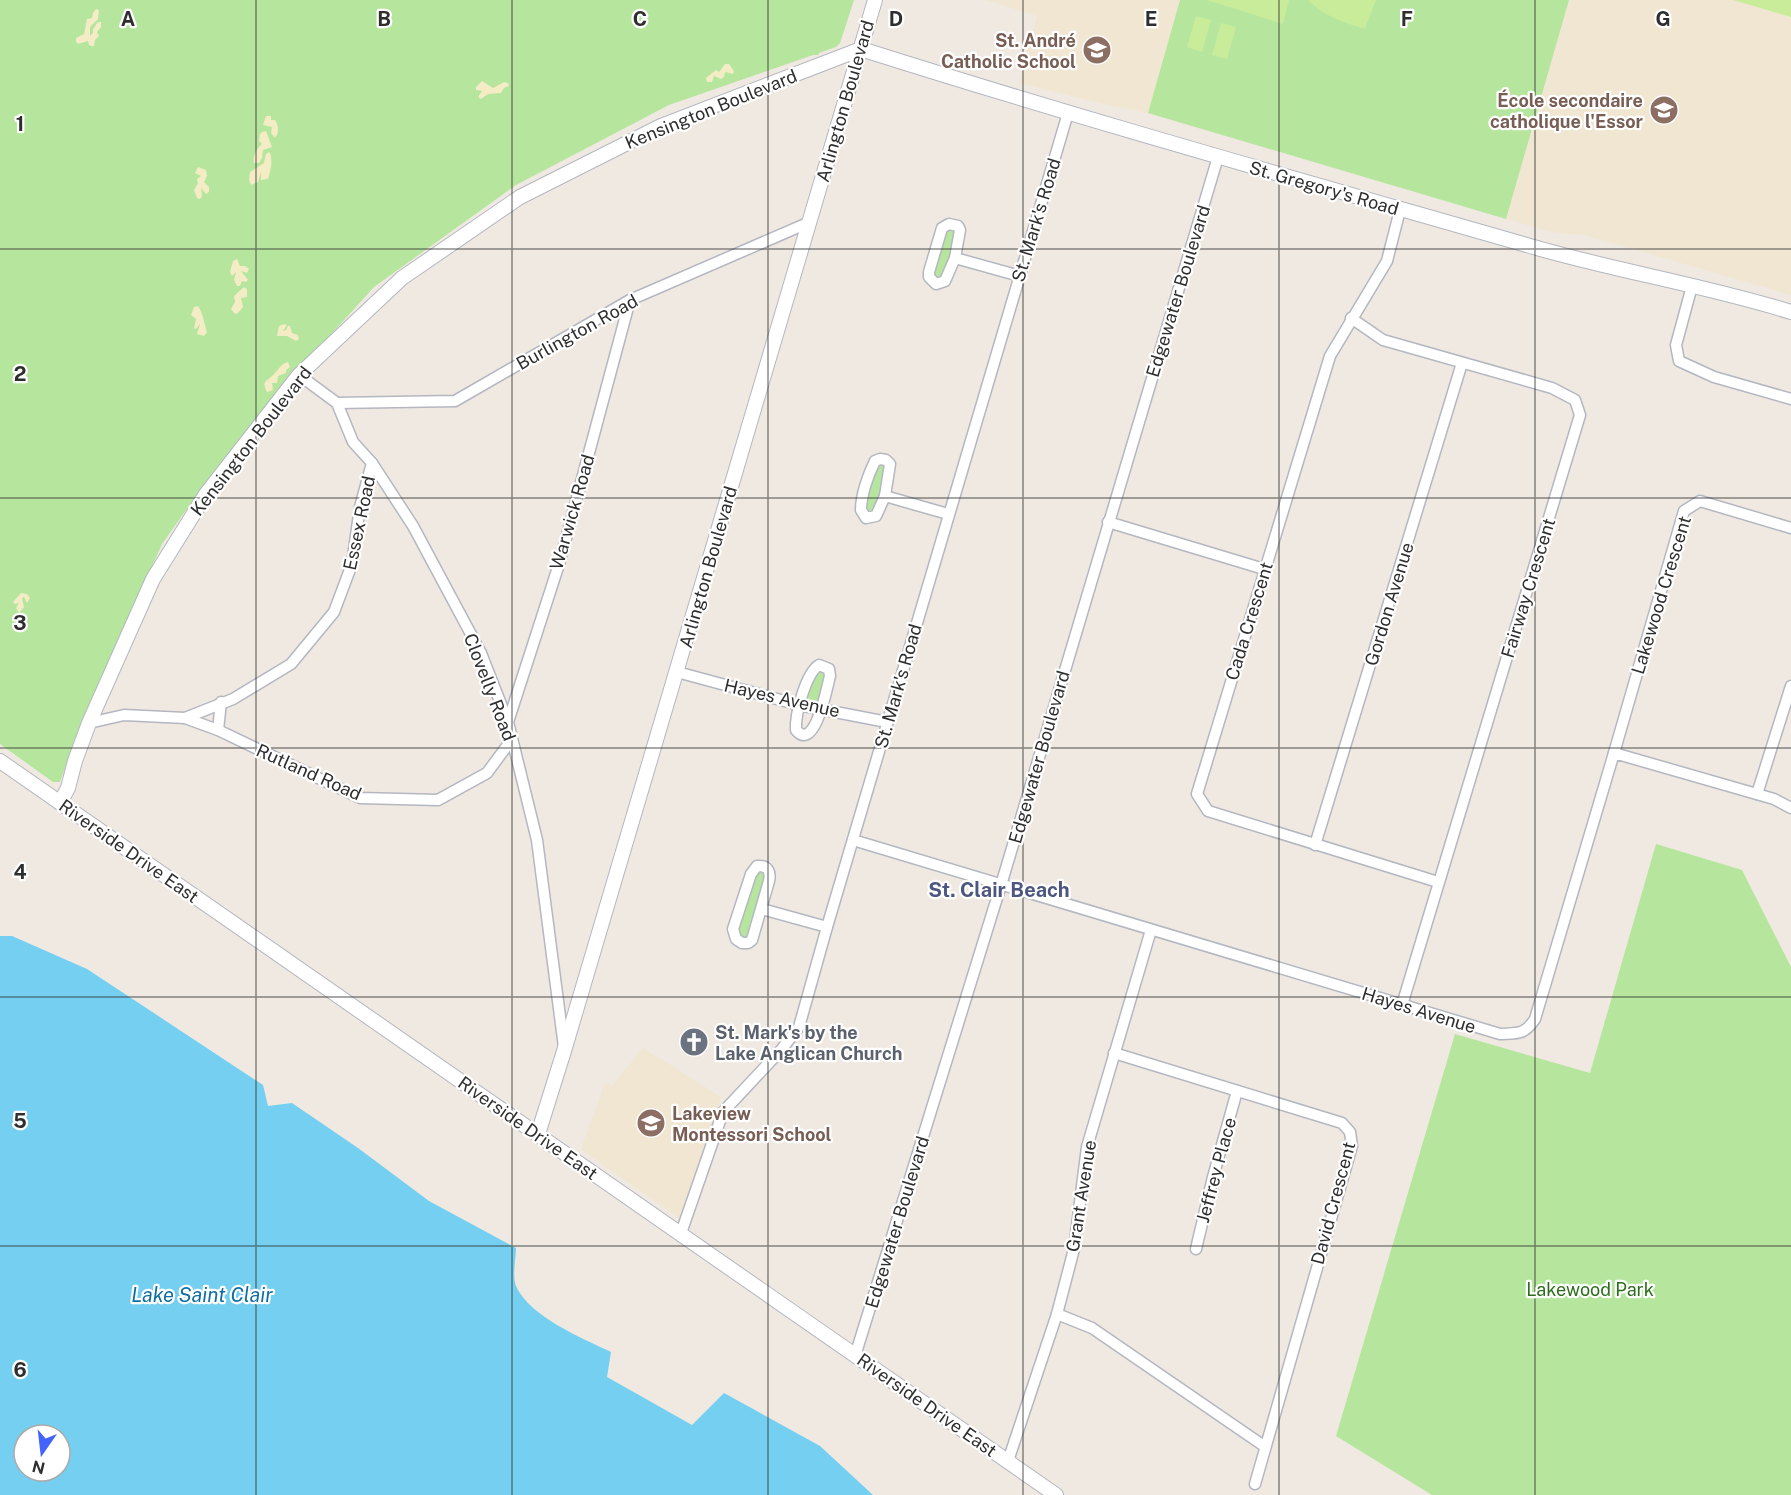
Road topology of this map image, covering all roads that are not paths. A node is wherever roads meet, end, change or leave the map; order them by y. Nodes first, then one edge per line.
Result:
1 (875, 0) edge
2 (861, 49) junction
3 (1068, 113) junction
4 (1218, 157) junction
5 (1400, 210) junction
6 (810, 222) junction
7 (955, 258) junction
8 (1020, 276) junction
9 (1692, 286) junction
10 (630, 300) junction
11 (1791, 312) edge
12 (1352, 318) junction
13 (1462, 363) junction
14 (299, 375) junction
15 (1791, 399) edge
16 (337, 403) junction
17 (372, 463) junction
18 (885, 496) junction
19 (948, 514) junction
20 (1108, 522) junction
21 (1791, 528) edge
22 (1264, 569) junction
23 (677, 672) junction
24 (1791, 686) edge
25 (221, 702) junction
26 (799, 705) junction
27 (821, 707) junction
28 (185, 718) junction
29 (508, 722) junction
30 (887, 722) junction
31 (89, 723) junction
32 (218, 730) junction
33 (512, 739) junction
34 (1614, 753) junction
35 (0, 761) edge
36 (1757, 794) junction
37 (60, 803) junction
38 (1791, 808) edge
39 (853, 840) junction
40 (1315, 845) junction
41 (1438, 882) junction
42 (1001, 885) junction
43 (762, 909) junction
44 (826, 927) junction
45 (1151, 930) junction
46 (1402, 1005) junction
47 (564, 1051) junction
48 (1114, 1053) junction
49 (1237, 1091) junction
50 (538, 1134) junction
51 (681, 1233) junction
52 (1196, 1249) dead end
53 (1057, 1314) junction
54 (855, 1356) junction
55 (1264, 1446) junction
56 (1008, 1461) junction
57 (1255, 1484) dead end
58 (1056, 1495) edge

1 - 2 street, Arlington Boulevard
2 - 3 street, St. Gregory's Road
2 - 6 street, Arlington Boulevard
2 - 14 street, Kensington Boulevard
3 - 4 street, St. Gregory's Road
3 - 8 street, St. Mark's Road
4 - 5 street, St. Gregory's Road
4 - 20 street, Edgewater Boulevard
5 - 9 street, St. Gregory's Road
5 - 12 street, Cada Crescent
6 - 10 street, Burlington Road
6 - 23 street, Arlington Boulevard
7 - 7 street
7 - 8 street
8 - 19 street, St. Mark's Road
9 - 11 street, St. Gregory's Road
9 - 15 street
10 - 16 street, Burlington Road
10 - 29 street, Warwick Road
12 - 13 street, Fairway Crescent
12 - 22 street, Cada Crescent
13 - 40 street, Gordon Avenue
13 - 41 street, Fairway Crescent
14 - 16 street
14 - 31 street, Kensington Boulevard
16 - 17 street, Clovelly Road
17 - 25 street, Essex Road
17 - 29 street, Clovelly Road
18 - 18 street
18 - 19 street
19 - 30 street, St. Mark's Road
20 - 22 street
20 - 42 street, Edgewater Boulevard
21 - 34 street, Lakewood Crescent
22 - 40 street, Cada Crescent
23 - 26 street, Hayes Avenue
23 - 47 street, Arlington Boulevard
24 - 36 street
25 - 28 street, Essex Road
25 - 32 street
26 - 27 street, Hayes Avenue
26 - 27 street
26 - 27 street
27 - 30 street, Hayes Avenue
28 - 31 street, Rutland Road
28 - 32 street, Rutland Road
29 - 33 street, Clovelly Road
30 - 39 street, St. Mark's Road
31 - 37 street, Kensington Boulevard
32 - 33 street, Rutland Road
33 - 47 street, Clovelly Road
34 - 36 street
34 - 46 street, Hayes Avenue
35 - 37 street, Riverside Drive East
36 - 38 street
37 - 50 street, Riverside Drive East
39 - 42 street, Hayes Avenue
39 - 44 street, St. Mark's Road
40 - 41 street, Cada Crescent
41 - 46 street, Fairway Crescent
42 - 45 street, Hayes Avenue
42 - 54 street, Edgewater Boulevard
43 - 43 street
43 - 44 street
44 - 51 street, St. Mark's Road
45 - 46 street, Hayes Avenue
45 - 48 street, Grant Avenue
47 - 50 street, Arlington Boulevard
48 - 49 street, David Crescent
48 - 53 street, Grant Avenue
49 - 52 street, Jeffrey Place
49 - 55 street, David Crescent
50 - 51 street, Riverside Drive East
51 - 54 street, Riverside Drive East
53 - 55 street
53 - 56 street, Grant Avenue
54 - 56 street, Riverside Drive East
55 - 57 street, David Crescent
56 - 58 street, Riverside Drive East

